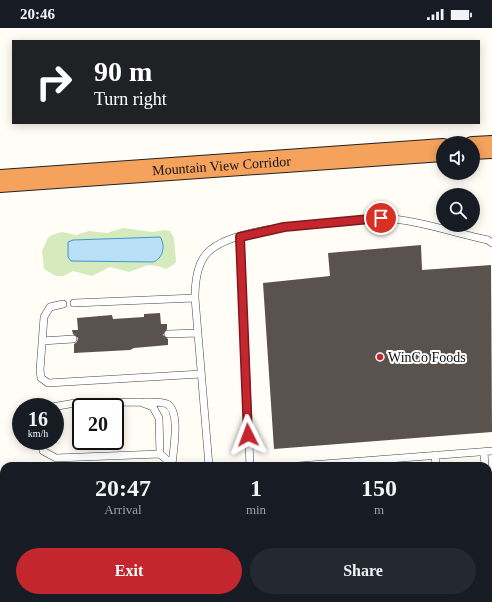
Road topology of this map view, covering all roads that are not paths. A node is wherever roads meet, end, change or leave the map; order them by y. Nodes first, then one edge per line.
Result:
1 (492, 147) edge
2 (480, 148) edge
3 (436, 150) edge
4 (0, 181) edge
5 (240, 237) junction
6 (492, 243) edge
7 (195, 298) junction
8 (74, 303) dead end
9 (63, 304) dead end
10 (198, 333) junction
11 (168, 334) dead end
12 (73, 339) dead end
13 (42, 341) junction
14 (201, 374) junction
15 (140, 402) junction
16 (64, 404) edge
17 (43, 450) edge
18 (492, 451) edge
19 (484, 452) junction
20 (160, 454) junction
21 (435, 455) junction
22 (169, 462) edge
23 (173, 462) edge
24 (209, 462) edge
25 (250, 462) edge
26 (391, 462) edge
27 (436, 462) edge
28 (485, 462) edge

1 - 2 highway
3 - 4 highway, Mountain View Corridor
5 - 6 lane
5 - 7 lane
5 - 25 lane
7 - 8 lane
7 - 10 lane
9 - 13 lane
10 - 11 lane
10 - 14 lane
12 - 13 lane
13 - 14 lane
14 - 24 lane
15 - 16 lane
15 - 20 lane
15 - 23 lane
17 - 20 lane
18 - 19 lane
19 - 21 lane
19 - 28 lane
20 - 22 lane
21 - 26 lane
21 - 27 lane

